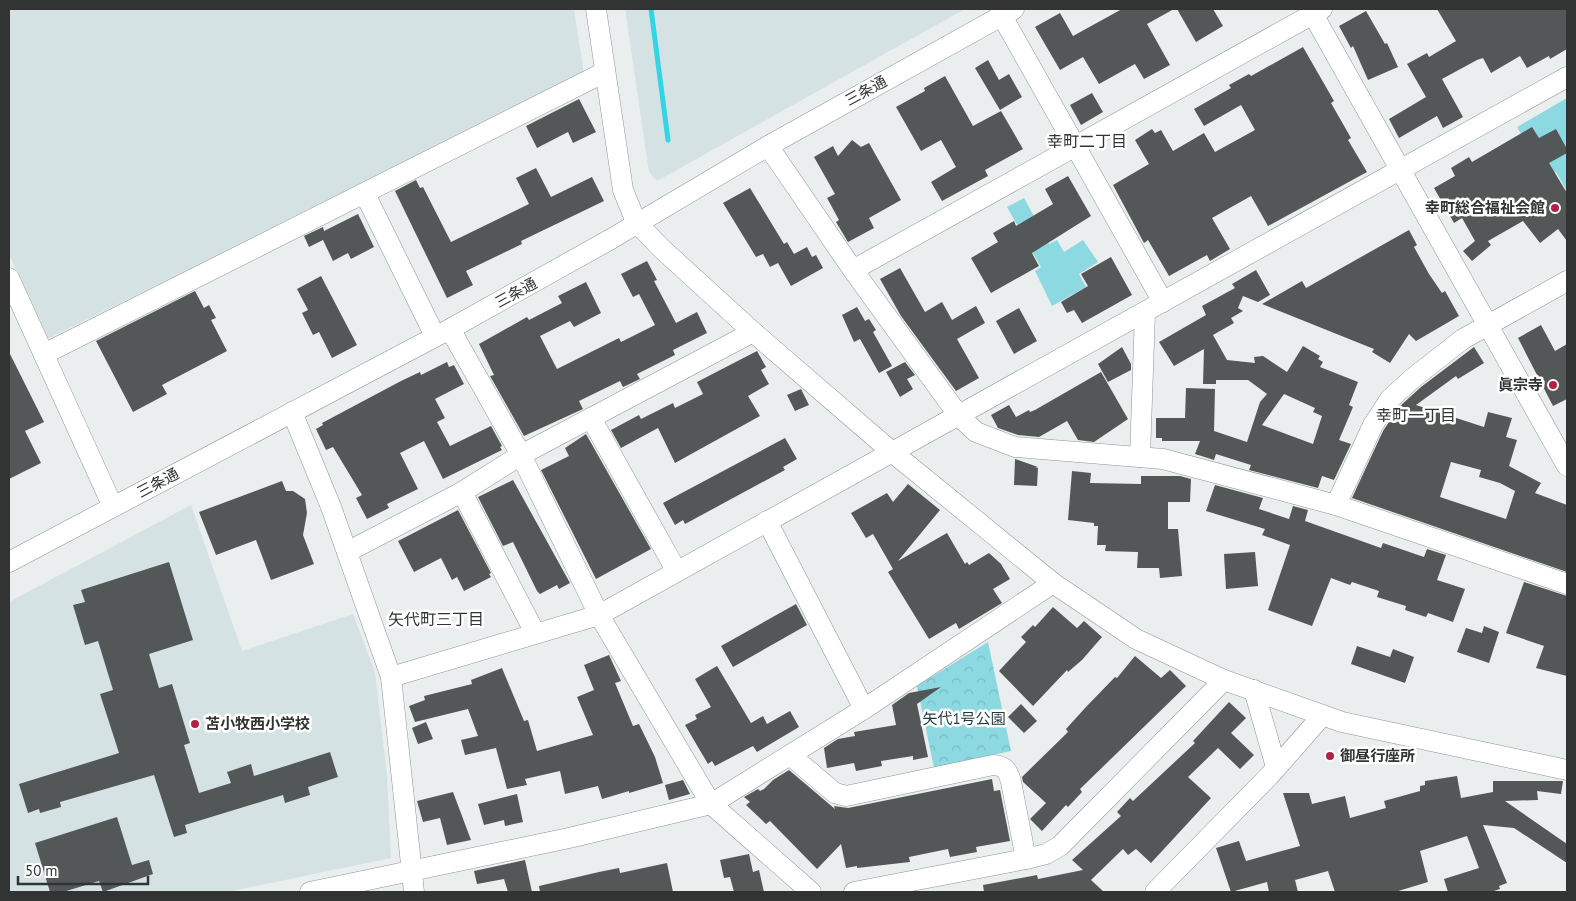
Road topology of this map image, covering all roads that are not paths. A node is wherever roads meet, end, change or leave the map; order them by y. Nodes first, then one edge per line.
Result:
1 (596, 9) edge
2 (1315, 10) edge
3 (1008, 12) edge
4 (605, 72) junction
5 (1567, 77) edge
6 (768, 146) junction
7 (1075, 146) junction
8 (1401, 170) junction
9 (365, 194) junction
10 (636, 222) junction
11 (853, 270) junction
12 (9, 278) edge
13 (1567, 281) edge
14 (1163, 302) junction
15 (1145, 312) junction
16 (1488, 325) junction
17 (753, 332) junction
18 (443, 333) junction
19 (44, 354) junction
20 (292, 412) junction
21 (959, 416) junction
22 (590, 418) junction
23 (892, 452) junction
24 (521, 455) junction
25 (1140, 457) junction
26 (1567, 466) edge
27 (462, 492) junction
28 (1336, 505) junction
29 (113, 507) junction
30 (767, 521) junction
31 (347, 552) junction
32 (9, 562) edge
33 (676, 570) junction
34 (1053, 583) junction
35 (1567, 584) edge
36 (599, 615) junction
37 (535, 633) junction
38 (392, 677) junction
39 (1224, 680) junction
40 (1254, 690) junction
41 (864, 709) junction
42 (1322, 716) junction
43 (790, 756) junction
44 (1276, 767) junction
45 (1567, 770) edge
46 (711, 804) junction
47 (1026, 859) junction
48 (411, 871) junction
49 (310, 892) edge
50 (414, 892) edge
51 (811, 892) edge
52 (854, 892) edge
53 (1155, 892) edge

1 - 4 street
2 - 7 street
2 - 8 street
3 - 6 street, 三条通
3 - 7 street
4 - 9 street
4 - 10 street
5 - 8 street
6 - 10 street, 三条通
6 - 11 street
7 - 11 street
7 - 14 street
8 - 14 street
8 - 16 street
9 - 18 street
9 - 19 street
10 - 17 street
10 - 18 street, 三条通
11 - 21 street
12 - 19 street
13 - 16 street
14 - 15 street
15 - 21 street
15 - 25 street
16 - 26 street
16 - 28 street
17 - 22 street
17 - 23 street
18 - 20 street, 三条通
18 - 24 street
19 - 29 street
20 - 29 street, 三条通
20 - 31 street
21 - 23 street
21 - 25 street
22 - 24 street
22 - 33 street
23 - 30 street
23 - 34 street
24 - 27 street
24 - 36 street
25 - 28 street
27 - 31 street
27 - 37 street
28 - 35 street
29 - 32 street, 三条通
30 - 33 street
30 - 41 street
31 - 38 street
33 - 36 street
34 - 39 street
34 - 41 street
36 - 37 street
36 - 46 street
37 - 38 street
38 - 48 street
39 - 40 street
39 - 47 street
40 - 42 street
40 - 44 street
41 - 43 street
42 - 44 street
42 - 45 street
43 - 46 street
43 - 47 street
44 - 53 street
46 - 48 street
46 - 51 street
47 - 52 street
48 - 49 street
48 - 50 street

